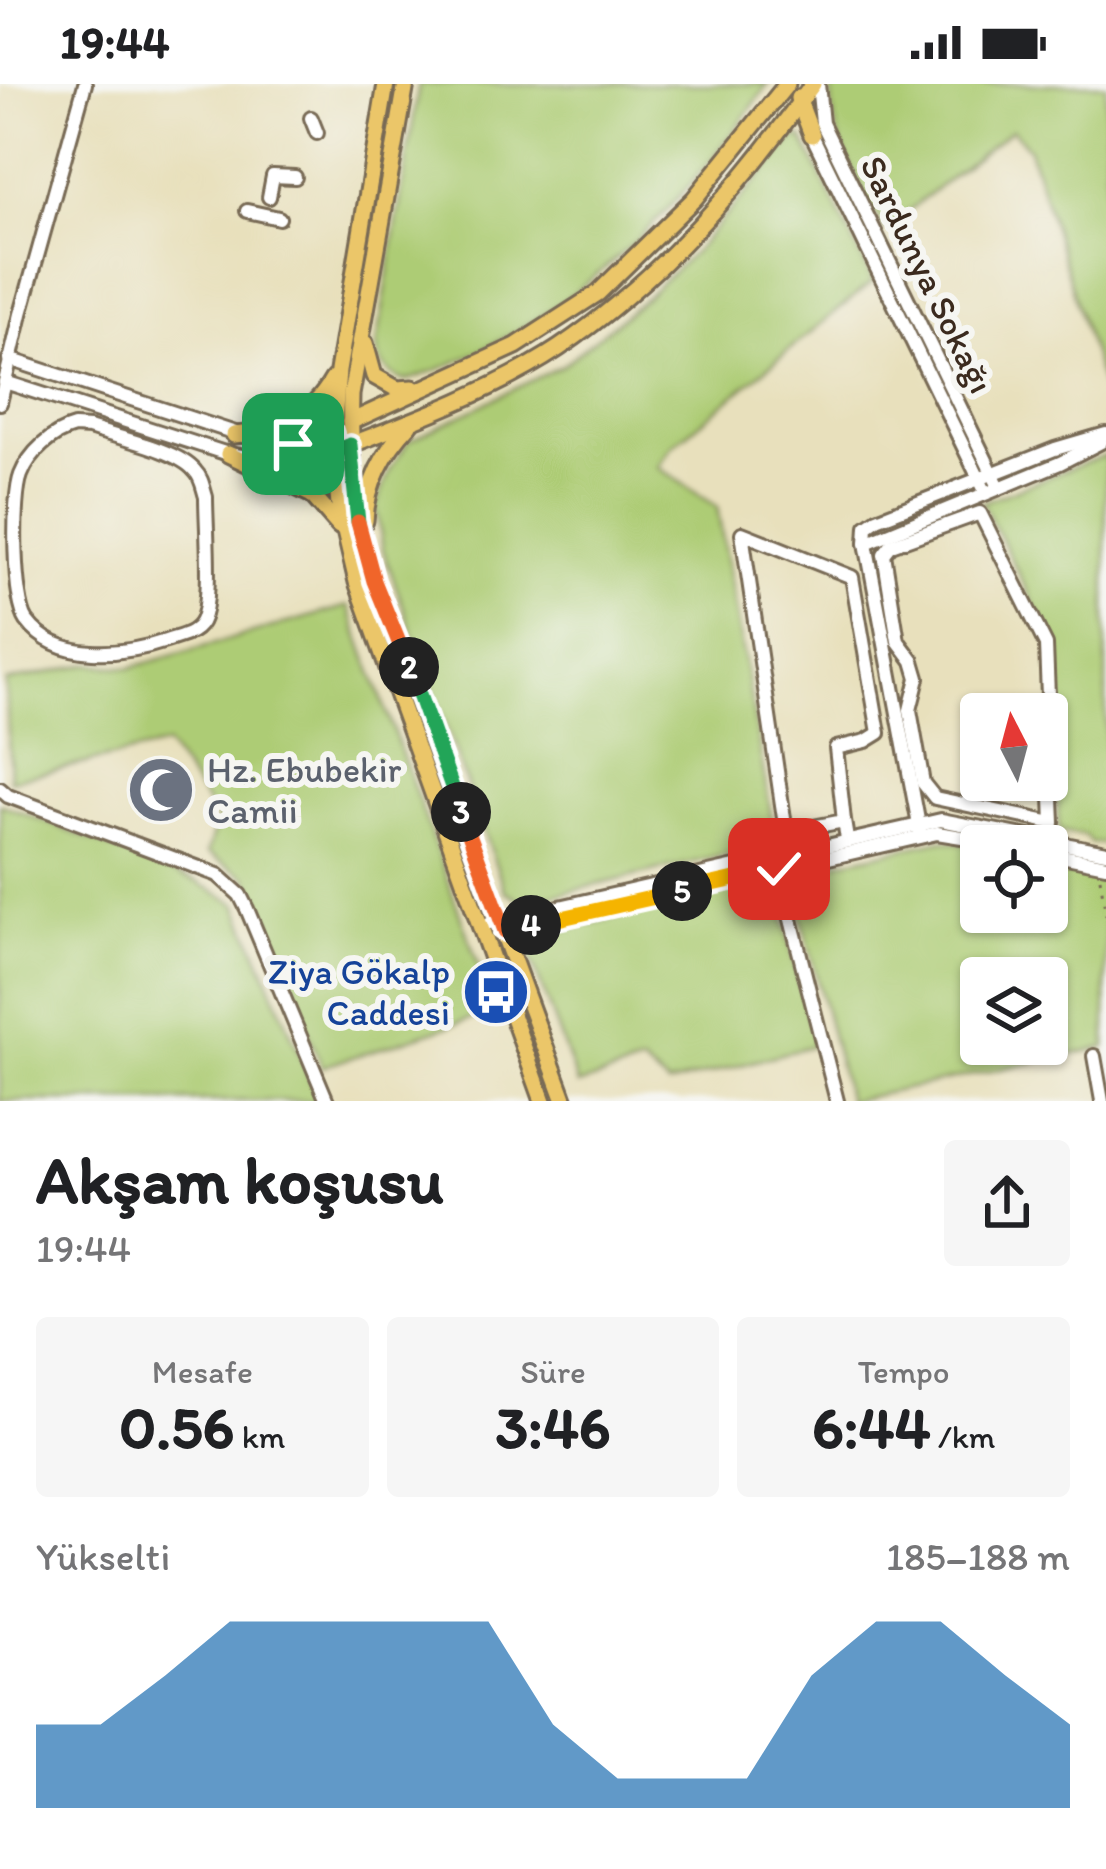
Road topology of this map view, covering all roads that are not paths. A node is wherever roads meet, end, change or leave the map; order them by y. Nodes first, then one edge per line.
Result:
1 (85, 84) edge
2 (386, 84) edge
3 (406, 84) edge
4 (791, 84) edge
5 (816, 84) edge
6 (800, 102) junction
7 (310, 118) dead end
8 (778, 132) junction
9 (317, 133) dead end
10 (812, 135) junction
11 (295, 177) dead end
12 (269, 197) dead end
13 (247, 211) dead end
14 (279, 218) dead end
15 (880, 262) junction
16 (365, 323) junction
17 (9, 359) junction
18 (338, 371) junction
19 (5, 382) junction
20 (428, 386) junction
21 (0, 403) edge
22 (419, 416) junction
23 (350, 422) junction
24 (234, 435) junction
25 (1106, 437) edge
26 (333, 443) junction
27 (350, 445) junction
28 (228, 454) junction
29 (989, 483) junction
30 (0, 531) edge
31 (18, 531) junction
32 (344, 534) junction
33 (0, 549) edge
34 (18, 550) junction
35 (369, 566) junction
36 (916, 672) junction
37 (892, 676) junction
38 (0, 789) edge
39 (844, 821) junction
40 (919, 829) junction
41 (960, 835) edge
42 (847, 839) junction
43 (1068, 856) edge
44 (1103, 860) edge
45 (777, 862) junction
46 (502, 924) junction
47 (483, 931) junction
48 (1094, 1056) dead end
49 (327, 1101) edge
50 (543, 1101) edge
51 (566, 1101) edge
52 (837, 1101) edge
53 (1102, 1101) edge

1 - 17 street
2 - 18 main road
3 - 16 main road
4 - 6 main road
4 - 20 main road
5 - 6 main road
5 - 15 street, Sardunya Sokağı
6 - 8 main road
6 - 10 main road
7 - 9 street
8 - 10 main road
8 - 22 main road
10 - 15 street, Sardunya Sokağı
11 - 12 street
13 - 14 street
15 - 29 street, Sardunya Sokağı
16 - 20 main road
16 - 23 main road
17 - 19 street
17 - 24 street
18 - 24 main road
18 - 26 main road
19 - 21 street
19 - 28 street
20 - 23 main road
22 - 27 main road
22 - 35 main road
23 - 26 street
23 - 27 main road
24 - 26 street
25 - 29 street
26 - 27 street
26 - 28 street
26 - 32 main road
27 - 35 main road
28 - 32 main road
29 - 37 street
30 - 31 street
31 - 34 street
31 - 34 street
32 - 47 main road
33 - 34 street
35 - 46 main road
36 - 36 street
36 - 37 street
37 - 40 street
38 - 49 street
39 - 39 street
39 - 42 street
40 - 41 street
40 - 42 street
40 - 44 street
40 - 45 street
42 - 45 street
43 - 44 street
45 - 46 street
45 - 52 street
46 - 47 street
46 - 51 main road
47 - 50 main road
48 - 53 street

